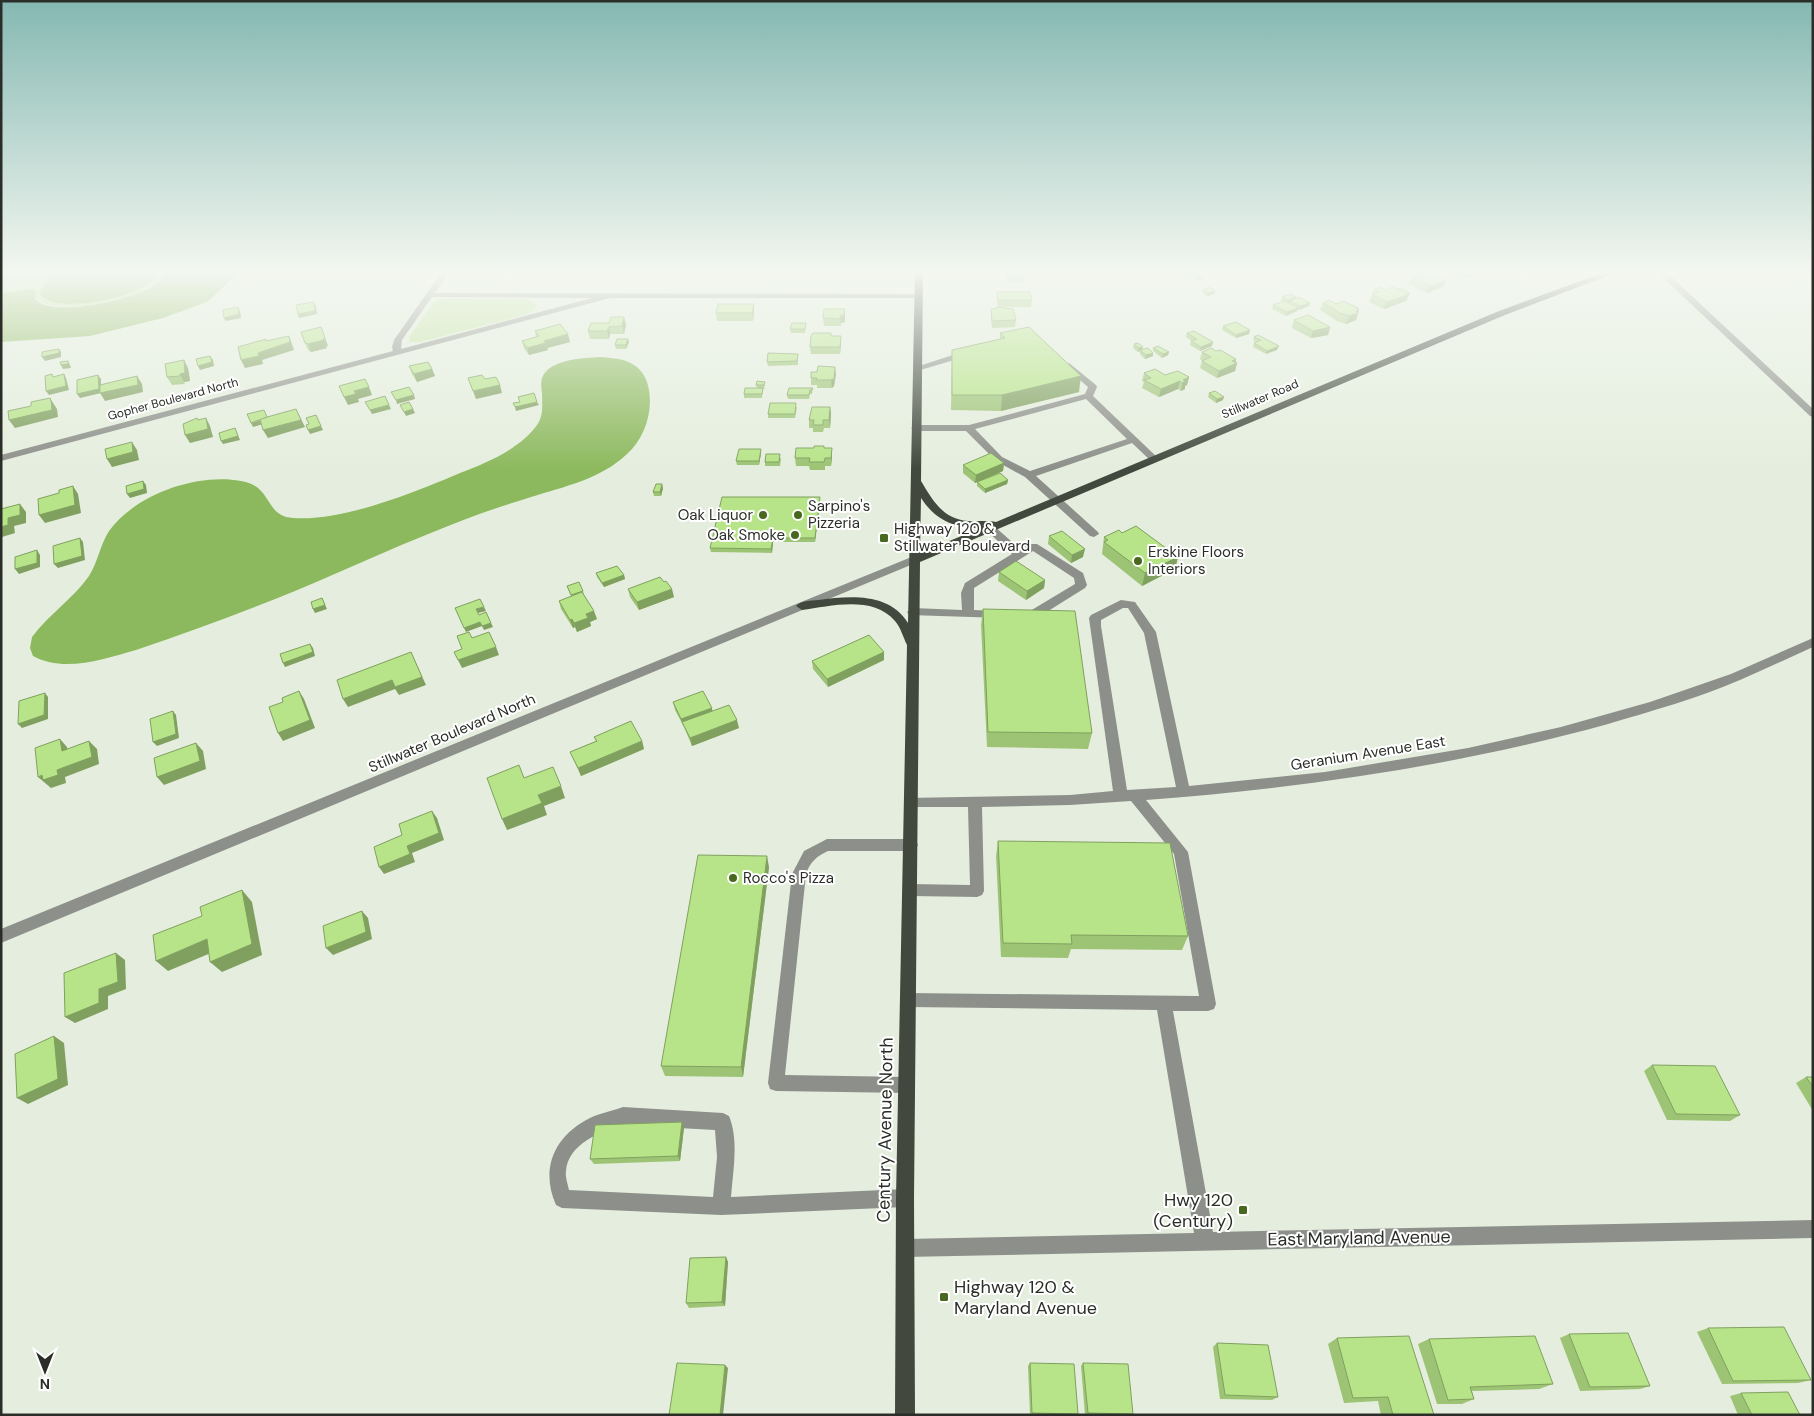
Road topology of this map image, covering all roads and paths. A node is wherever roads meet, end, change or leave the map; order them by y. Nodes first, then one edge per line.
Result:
1 (401, 336) edge
2 (457, 336) edge
3 (917, 336) edge
4 (1447, 336) edge
5 (1730, 336) edge
6 (980, 350) edge
7 (398, 352) junction
8 (1066, 362) edge
9 (917, 368) junction
10 (1088, 396) junction
11 (1813, 414) edge
12 (916, 428) junction
13 (969, 428) junction
14 (1133, 440) junction
15 (1, 458) edge
16 (1154, 459) junction
17 (1029, 475) junction
18 (915, 479) junction
19 (1056, 501) junction
20 (1003, 523) junction
21 (990, 528) junction
22 (1094, 534) dead end
23 (1019, 554) junction
24 (914, 560) junction
25 (802, 606) junction
26 (913, 612) junction
27 (968, 612) junction
28 (1813, 642) edge
29 (913, 646) junction
30 (1184, 792) junction
31 (1128, 797) junction
32 (975, 801) junction
33 (911, 802) junction
34 (910, 845) junction
35 (910, 890) junction
36 (1, 936) edge
37 (908, 1000) junction
38 (1164, 1003) junction
39 (907, 1085) junction
40 (905, 1198) junction
41 (721, 1206) junction
42 (1813, 1229) edge
43 (1205, 1242) junction
44 (905, 1248) junction
45 (905, 1415) edge

1 - 7 street
2 - 7 street, Gopher Boulevard North
3 - 9 main road
4 - 16 main road, Stillwater Road
5 - 11 street
6 - 9 street
7 - 15 street, Gopher Boulevard North
8 - 10 street
9 - 12 main road, Century Avenue North
10 - 13 street
10 - 14 street
12 - 13 street
12 - 18 main road, Century Avenue North
13 - 17 street
14 - 16 street
14 - 17 street
16 - 19 main road, Stillwater Road
17 - 19 street
18 - 20 main road
18 - 24 main road, Century Avenue North
19 - 20 main road, Stillwater Road
19 - 22 street
20 - 21 main road, Stillwater Road
21 - 23 street
21 - 24 main road, Stillwater Road
23 - 27 street
23 - 27 street
24 - 25 street, Stillwater Boulevard North
24 - 26 main road, Century Avenue North
25 - 29 main road
25 - 36 street, Stillwater Boulevard North
26 - 27 street
26 - 29 main road, Century Avenue North
28 - 30 street, Geranium Avenue East
29 - 33 main road, Century Avenue North
30 - 31 street, Geranium Avenue East
30 - 31 street
31 - 32 street, Geranium Avenue East
31 - 38 street
32 - 33 street, Geranium Avenue East
32 - 35 street
33 - 34 main road, Century Avenue North
34 - 35 main road, Century Avenue North
34 - 39 street
35 - 37 main road, Century Avenue North
37 - 38 street
37 - 39 main road, Century Avenue North
38 - 43 street
39 - 40 main road, Century Avenue North
40 - 41 street
40 - 44 main road, Century Avenue North
41 - 41 street
42 - 43 street, East Maryland Avenue
43 - 44 street, East Maryland Avenue
44 - 45 main road, Century Avenue North

